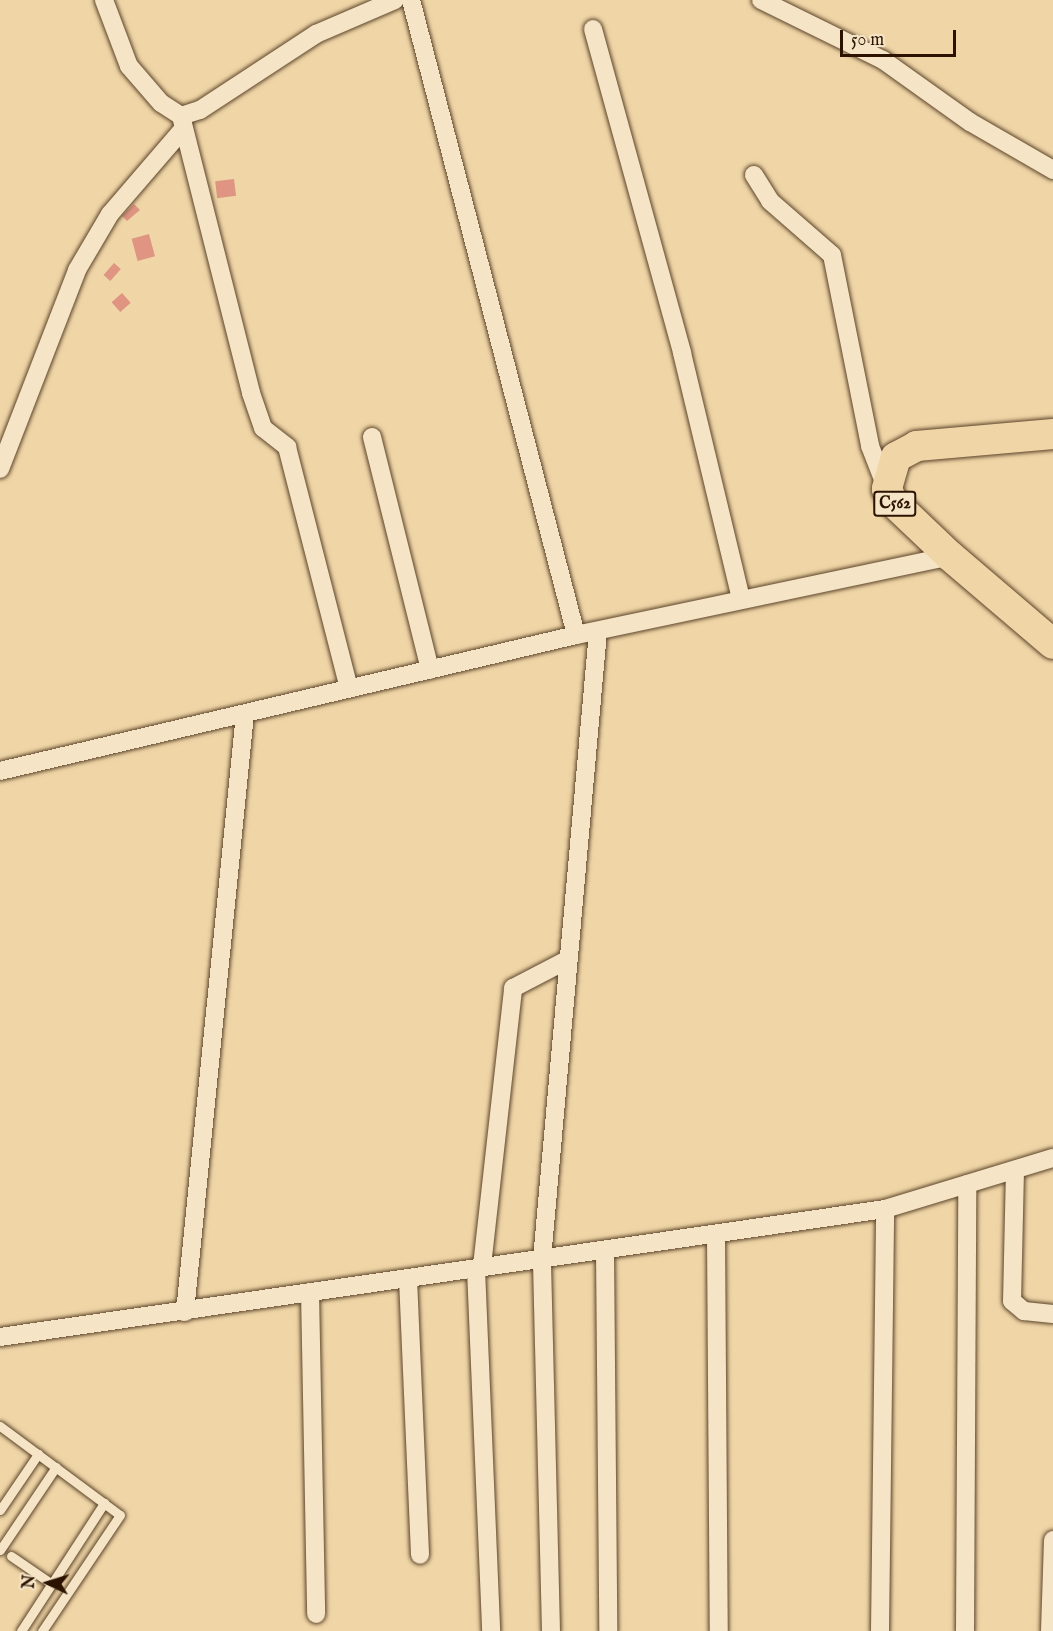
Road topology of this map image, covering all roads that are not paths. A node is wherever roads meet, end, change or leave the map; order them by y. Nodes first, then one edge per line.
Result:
1 (104, 0) edge
2 (395, 0) edge
3 (411, 0) edge
4 (760, 0) edge
5 (593, 29) dead end
6 (182, 122) junction
7 (1053, 170) edge
8 (754, 175) dead end
9 (1053, 434) edge
10 (372, 436) dead end
11 (0, 469) edge
12 (887, 489) junction
13 (950, 556) junction
14 (741, 598) junction
15 (598, 631) junction
16 (576, 635) junction
17 (1053, 644) edge
18 (430, 670) junction
19 (348, 688) junction
20 (245, 714) junction
21 (0, 771) edge
22 (567, 960) junction
23 (1053, 1158) edge
24 (1016, 1170) junction
25 (967, 1184) junction
26 (885, 1209) junction
27 (716, 1235) junction
28 (605, 1250) junction
29 (542, 1259) junction
30 (479, 1268) junction
31 (408, 1279) junction
32 (310, 1292) junction
33 (185, 1312) junction
34 (1053, 1314) edge
35 (0, 1337) edge
36 (0, 1426) edge
37 (38, 1454) junction
38 (56, 1467) junction
39 (104, 1503) junction
40 (0, 1510) edge
41 (1053, 1539) edge
42 (0, 1550) edge
43 (420, 1555) dead end
44 (10, 1556) dead end
45 (52, 1584) junction
46 (316, 1614) dead end
47 (21, 1631) edge
48 (42, 1631) edge
49 (491, 1631) edge
50 (551, 1631) edge
51 (608, 1631) edge
52 (719, 1631) edge
53 (880, 1631) edge
54 (965, 1631) edge
55 (1050, 1631) edge

1 - 6 street
2 - 6 street
3 - 16 street
4 - 7 street
5 - 14 street
6 - 11 street
6 - 19 street
8 - 12 street
9 - 12 main road, C562
10 - 18 street
12 - 13 main road, C562
13 - 14 street
13 - 17 main road, C562
14 - 15 street
15 - 16 street
15 - 22 street
16 - 18 street
18 - 19 street
19 - 20 street
20 - 21 street
20 - 33 street
22 - 29 street
22 - 30 street
23 - 24 street
24 - 25 street
24 - 34 street
25 - 26 street
25 - 54 street
26 - 27 street
26 - 53 street
27 - 28 street
27 - 52 street
28 - 29 street
28 - 51 street
29 - 30 street
29 - 50 street
30 - 31 street
30 - 49 street
31 - 32 street
31 - 43 street
32 - 33 street
32 - 46 street
33 - 35 street
36 - 37 lane
37 - 38 lane
37 - 40 lane
38 - 39 lane
38 - 42 lane
39 - 45 lane
39 - 48 lane
41 - 55 street
44 - 45 lane
45 - 47 lane

